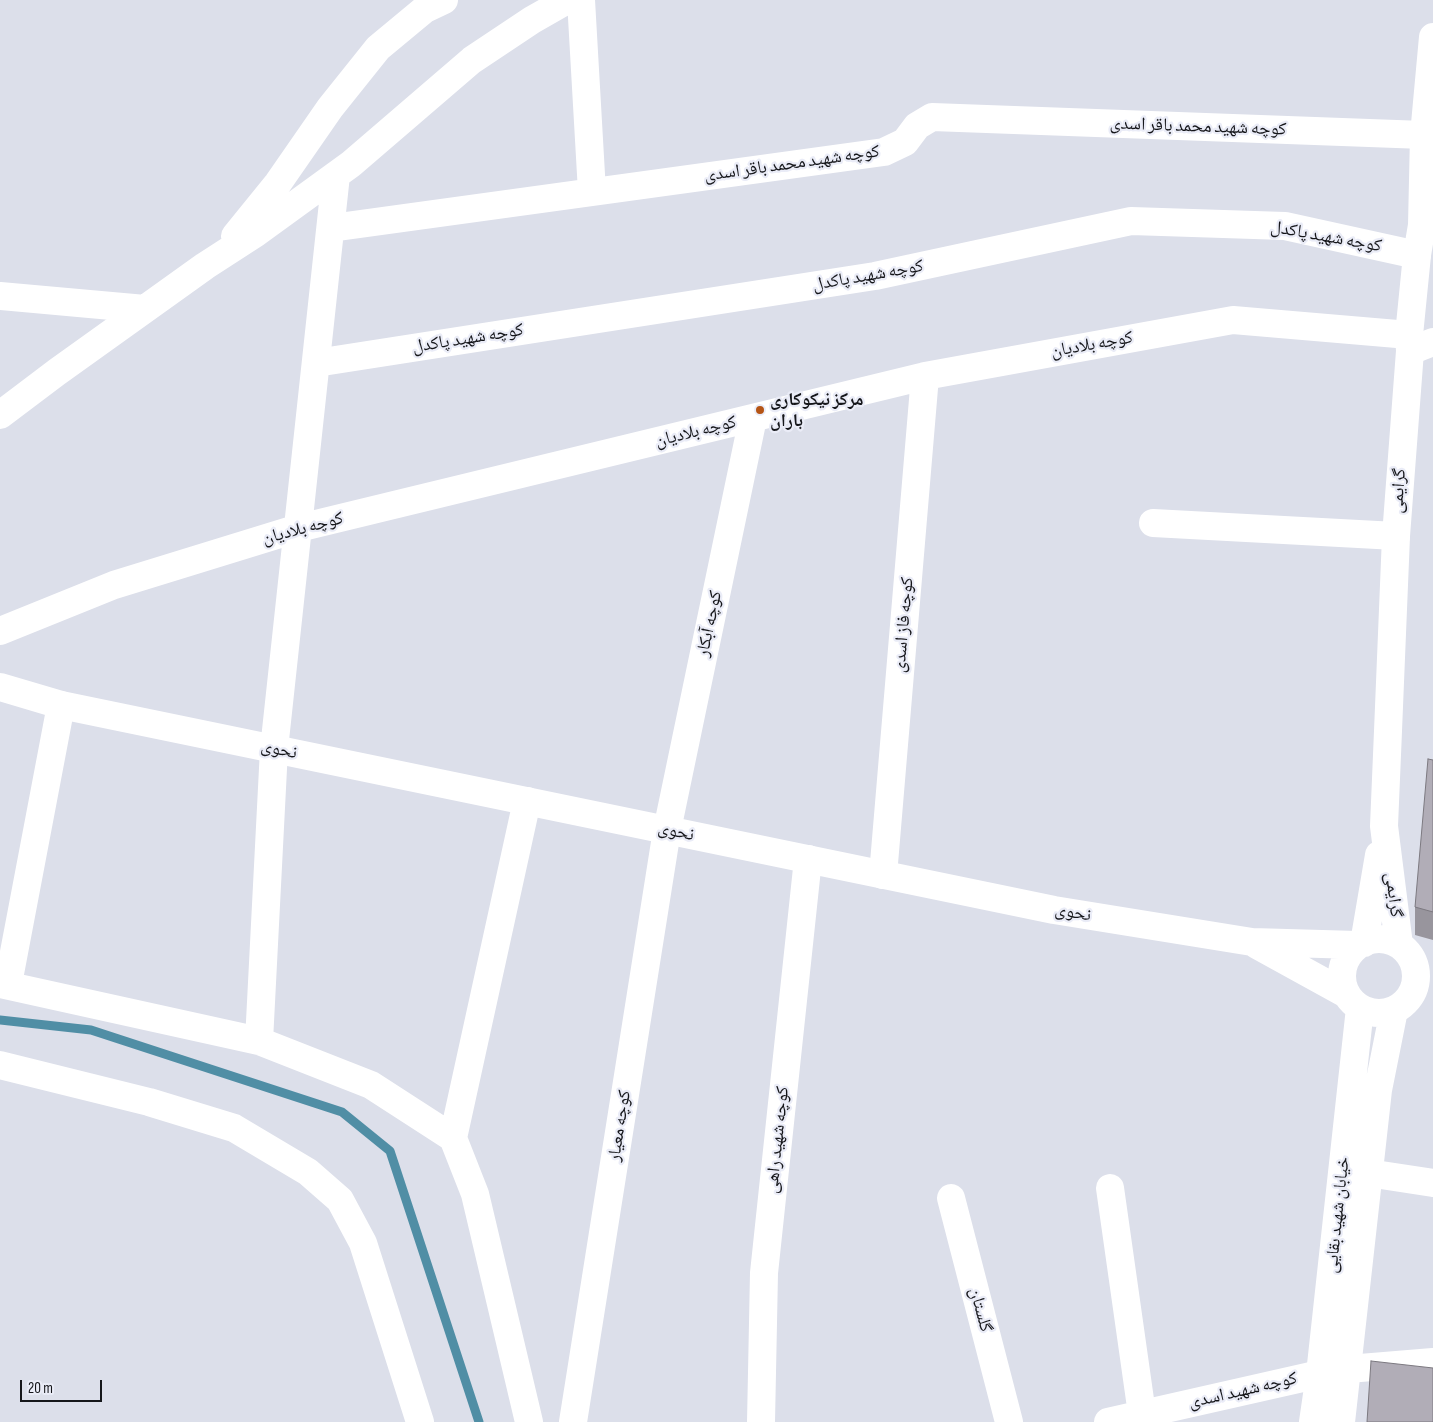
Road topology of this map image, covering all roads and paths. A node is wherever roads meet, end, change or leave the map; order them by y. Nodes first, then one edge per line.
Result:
1 (444, 0) edge
2 (567, 0) edge
3 (581, 0) edge
4 (1433, 37) edge
5 (1424, 135) junction
6 (336, 175) junction
7 (592, 192) junction
8 (330, 228) junction
9 (1424, 238) edge
10 (205, 266) junction
11 (0, 296) edge
12 (145, 309) junction
13 (1418, 343) edge
14 (316, 362) junction
15 (925, 376) junction
16 (0, 415) edge
17 (754, 418) junction
18 (1153, 523) dead end
19 (299, 528) junction
20 (1396, 536) junction
21 (0, 631) edge
22 (0, 687) edge
23 (61, 706) junction
24 (274, 749) junction
25 (527, 801) junction
26 (1384, 826) junction
27 (667, 830) junction
28 (808, 859) junction
29 (883, 875) junction
30 (1252, 942) junction
31 (1360, 944) junction
32 (1399, 945) junction
33 (1424, 982) edge
34 (4, 984) edge
35 (1353, 1001) junction
36 (1394, 1010) junction
37 (259, 1041) junction
38 (0, 1065) edge
39 (453, 1138) junction
40 (1368, 1173) junction
41 (1433, 1184) edge
42 (1110, 1188) dead end
43 (951, 1198) dead end
44 (1433, 1362) edge
45 (1348, 1369) junction
46 (1320, 1374) junction
47 (1142, 1414) junction
48 (420, 1422) edge
49 (529, 1422) edge
50 (572, 1422) edge
51 (761, 1422) edge
52 (1009, 1422) edge
53 (1108, 1422) edge
54 (1313, 1422) edge
55 (1341, 1422) edge

1 - 10 street
2 - 6 street
3 - 7 street
4 - 5 street, گرایمی
5 - 7 street, کوچه شهید محمد باقر اسدی
5 - 9 street, گرایمی
6 - 8 street
6 - 10 street
7 - 8 street, کوچه شهید محمد باقر اسدی
8 - 14 street
9 - 13 street, گرایمی
9 - 14 street, کوچه شهید پاکدل
10 - 12 street
11 - 12 street
12 - 16 street
13 - 15 street, کوچه بلادیان
13 - 20 street, گرایمی
14 - 19 street
15 - 17 street, کوچه بلادیان
15 - 29 street, کوچه فاز اسدی
17 - 19 street, کوچه بلادیان
17 - 27 street, کوچه آبکار
18 - 20 street
19 - 21 street, کوچه بلادیان
19 - 24 street
20 - 26 street, گرایمی
22 - 23 street, نحوی
23 - 24 street, نحوی
23 - 34 street
24 - 25 street, نحوی
24 - 37 street
25 - 27 street, نحوی
25 - 39 street
26 - 31 street
26 - 32 street, گرایمی
27 - 28 street, نحوی
27 - 50 street, کوچه معیار
28 - 29 street, نحوی
28 - 51 street, کوچه شهید راهی
29 - 30 street, نحوی
30 - 31 street, نحوی
30 - 35 street
31 - 32 street
31 - 35 street
32 - 33 street
33 - 36 street
34 - 37 street
35 - 36 street
35 - 46 street, خیابان شهید بقایی
36 - 40 street, خیابان شهید بقایی
37 - 39 street
38 - 48 street
39 - 49 street
40 - 41 street
40 - 45 street, خیابان شهید بقایی
42 - 47 street
43 - 52 street, گلستان
44 - 45 street
45 - 55 street, خیابان شهید بقایی
46 - 47 street, کوچه شهید اسدی
46 - 54 street, خیابان شهید بقایی
47 - 53 street, کوچه شهید اسدی

